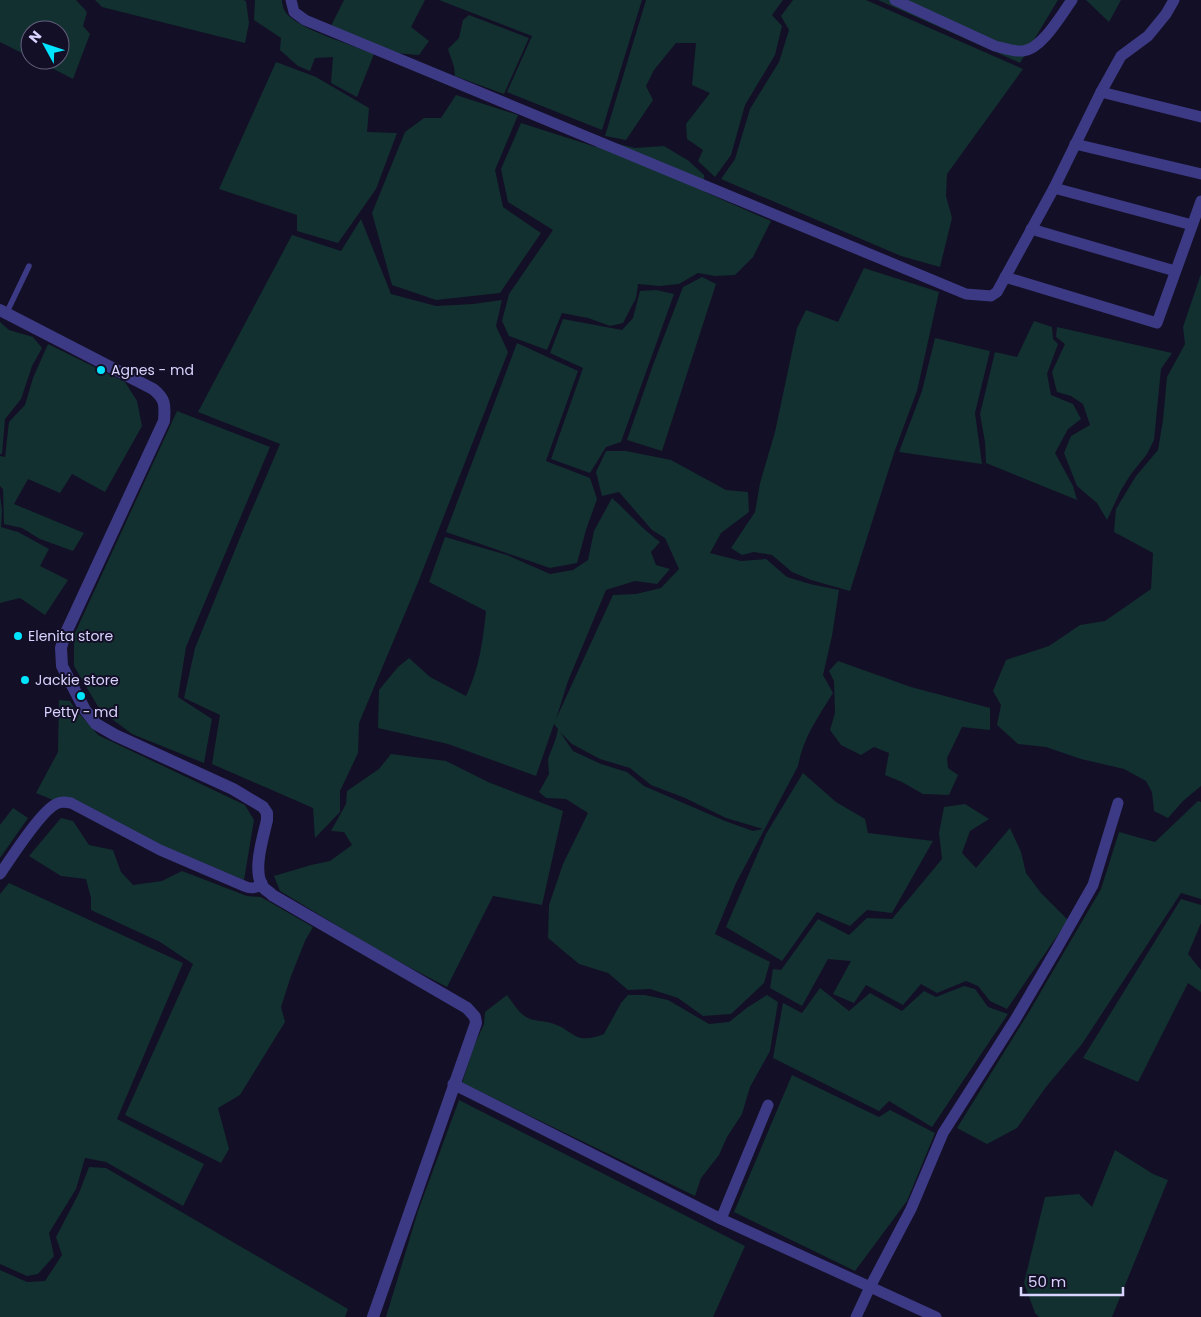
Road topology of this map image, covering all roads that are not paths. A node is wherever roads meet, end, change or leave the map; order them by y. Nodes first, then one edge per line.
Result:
1 (291, 0) edge
2 (895, 0) edge
3 (1072, 0) edge
4 (1174, 0) edge
5 (1101, 92) junction
6 (1201, 117) edge
7 (1075, 144) junction
8 (1201, 174) edge
9 (1054, 188) junction
10 (1201, 202) edge
11 (1192, 226) junction
12 (1032, 229) junction
13 (29, 266) dead end
14 (1175, 271) junction
15 (1005, 277) junction
16 (3, 312) edge
17 (1118, 803) dead end
18 (0, 874) edge
19 (262, 883) junction
20 (454, 1084) junction
21 (768, 1105) dead end
22 (721, 1219) junction
23 (870, 1287) junction
24 (373, 1317) edge
25 (856, 1317) edge
26 (936, 1317) edge

1 - 15 street
2 - 3 street
4 - 5 street
5 - 6 street
5 - 7 street
7 - 8 street
7 - 9 street
9 - 11 street
9 - 12 street
10 - 11 street
11 - 14 street
12 - 14 street
12 - 15 street
13 - 16 lane
14 - 15 street
16 - 19 street
17 - 23 street
18 - 19 street
19 - 20 street
20 - 22 street
20 - 24 street
21 - 22 street
22 - 23 street
23 - 25 street
23 - 26 street

